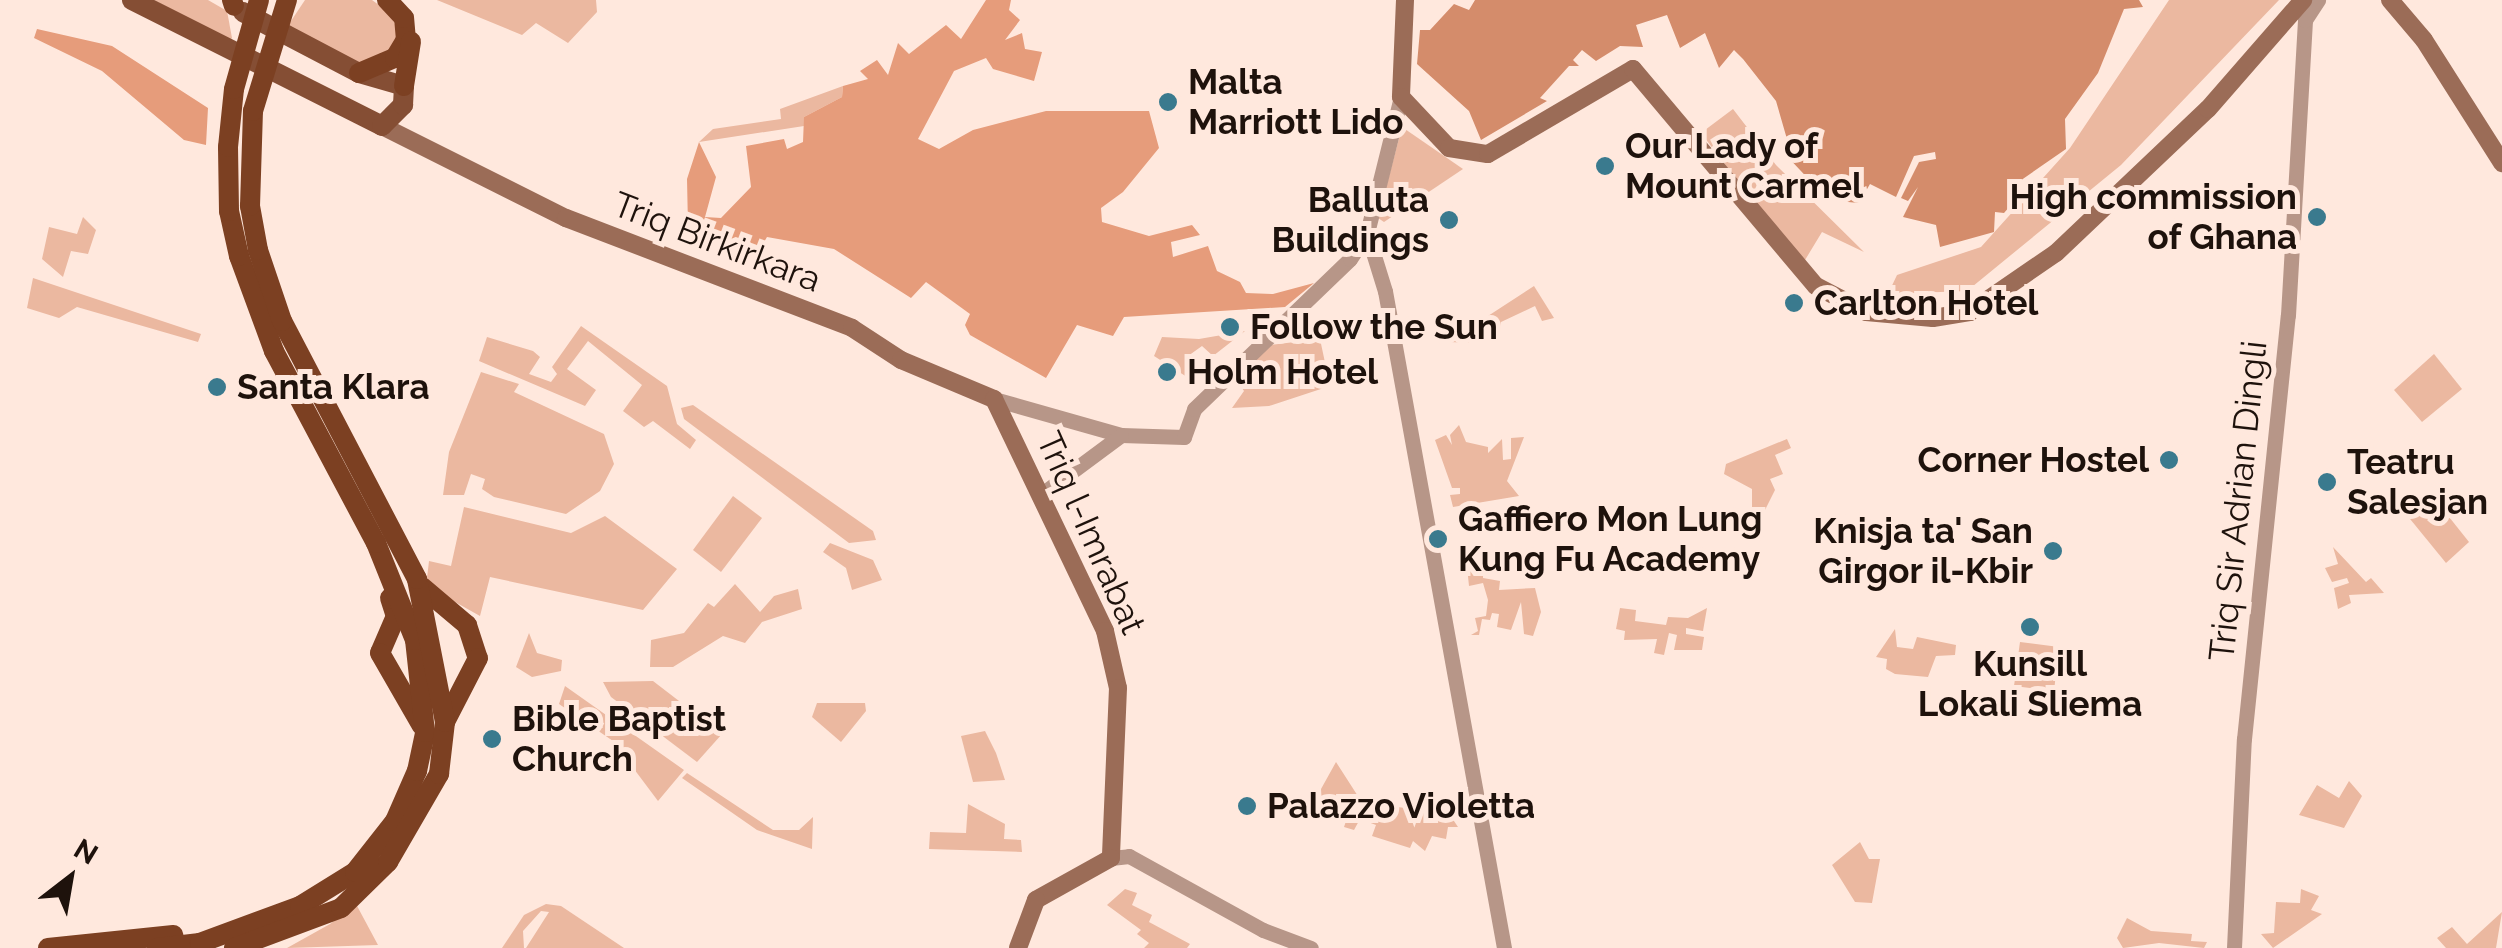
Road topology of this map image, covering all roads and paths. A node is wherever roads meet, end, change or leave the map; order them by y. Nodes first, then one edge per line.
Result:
1 (132, 0) edge
2 (259, 0) edge
3 (391, 0) edge
4 (1405, 0) edge
5 (2317, 0) edge
6 (2382, 0) edge
7 (2390, 0) edge
8 (230, 2) edge
9 (288, 4) edge
10 (2301, 11) edge
11 (2278, 30) junction
12 (2424, 40) junction
13 (2306, 60) junction
14 (359, 72) junction
15 (404, 95) junction
16 (1401, 97) junction
17 (382, 126) junction
18 (419, 141) junction
19 (2502, 163) edge
20 (1367, 233) junction
21 (1350, 259) junction
22 (1374, 260) junction
23 (994, 399) junction
24 (1120, 435) junction
25 (1039, 496) junction
26 (376, 543) junction
27 (417, 579) junction
28 (445, 722) junction
29 (425, 732) junction
30 (1110, 858) junction
31 (341, 908) junction
32 (250, 924) junction
33 (48, 948) edge
34 (157, 948) edge
35 (234, 948) edge
36 (276, 948) edge
37 (1018, 948) edge
38 (1311, 948) edge
39 (1504, 948) edge
40 (2234, 948) edge

1 - 17 main road, Triq Birkirkara
2 - 26 highway
3 - 14 highway
3 - 15 highway
4 - 16 main road
5 - 10 main road
6 - 12 main road
7 - 12 main road
8 - 14 main road
9 - 27 highway
10 - 11 main road
10 - 13 street, Triq Sir Adrian Dingli
11 - 13 street
11 - 16 main road
12 - 19 main road
13 - 40 street, Triq Sir Adrian Dingli
14 - 15 main road
15 - 17 main road
15 - 18 main road
16 - 20 street
17 - 18 main road, Triq Birkirkara
18 - 23 main road, Triq Birkirkara
20 - 21 street
20 - 22 street
21 - 22 street
21 - 24 street
22 - 39 street
23 - 24 street
23 - 25 main road, Triq l-Imrabat
24 - 25 street
25 - 30 main road, Triq l-Imrabat
26 - 29 highway
26 - 29 highway
27 - 28 highway
27 - 28 highway
28 - 31 highway
29 - 32 highway
30 - 37 main road
30 - 38 street
31 - 35 highway
31 - 36 highway
32 - 33 highway
32 - 34 highway

